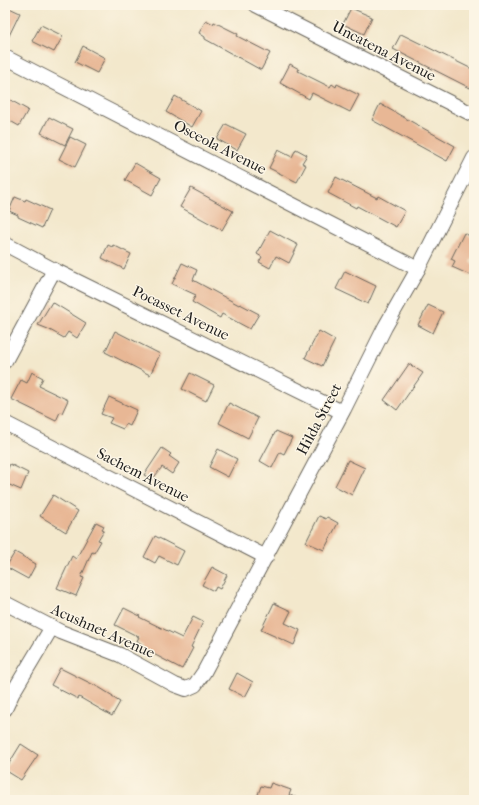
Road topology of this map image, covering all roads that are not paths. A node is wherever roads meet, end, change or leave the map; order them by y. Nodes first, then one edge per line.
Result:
1 (256, 5) edge
2 (5, 56) edge
3 (474, 116) edge
4 (474, 158) edge
5 (5, 244) edge
6 (418, 269) junction
7 (54, 270) junction
8 (5, 361) edge
9 (342, 412) junction
10 (5, 423) edge
11 (266, 557) junction
12 (5, 604) edge
13 (52, 628) junction
14 (187, 689) joint
15 (5, 709) edge

1 - 3 street, Uncatena Avenue
2 - 6 street, Osceola Avenue
4 - 6 street, Hilda Street
5 - 7 street, Pocasset Avenue
6 - 9 street, Hilda Street
7 - 8 street
7 - 9 street, Pocasset Avenue
9 - 11 street, Hilda Street
10 - 11 street, Sachem Avenue
11 - 14 street, Hilda Street
12 - 13 street, Acushnet Avenue
13 - 14 street, Acushnet Avenue
13 - 15 street

